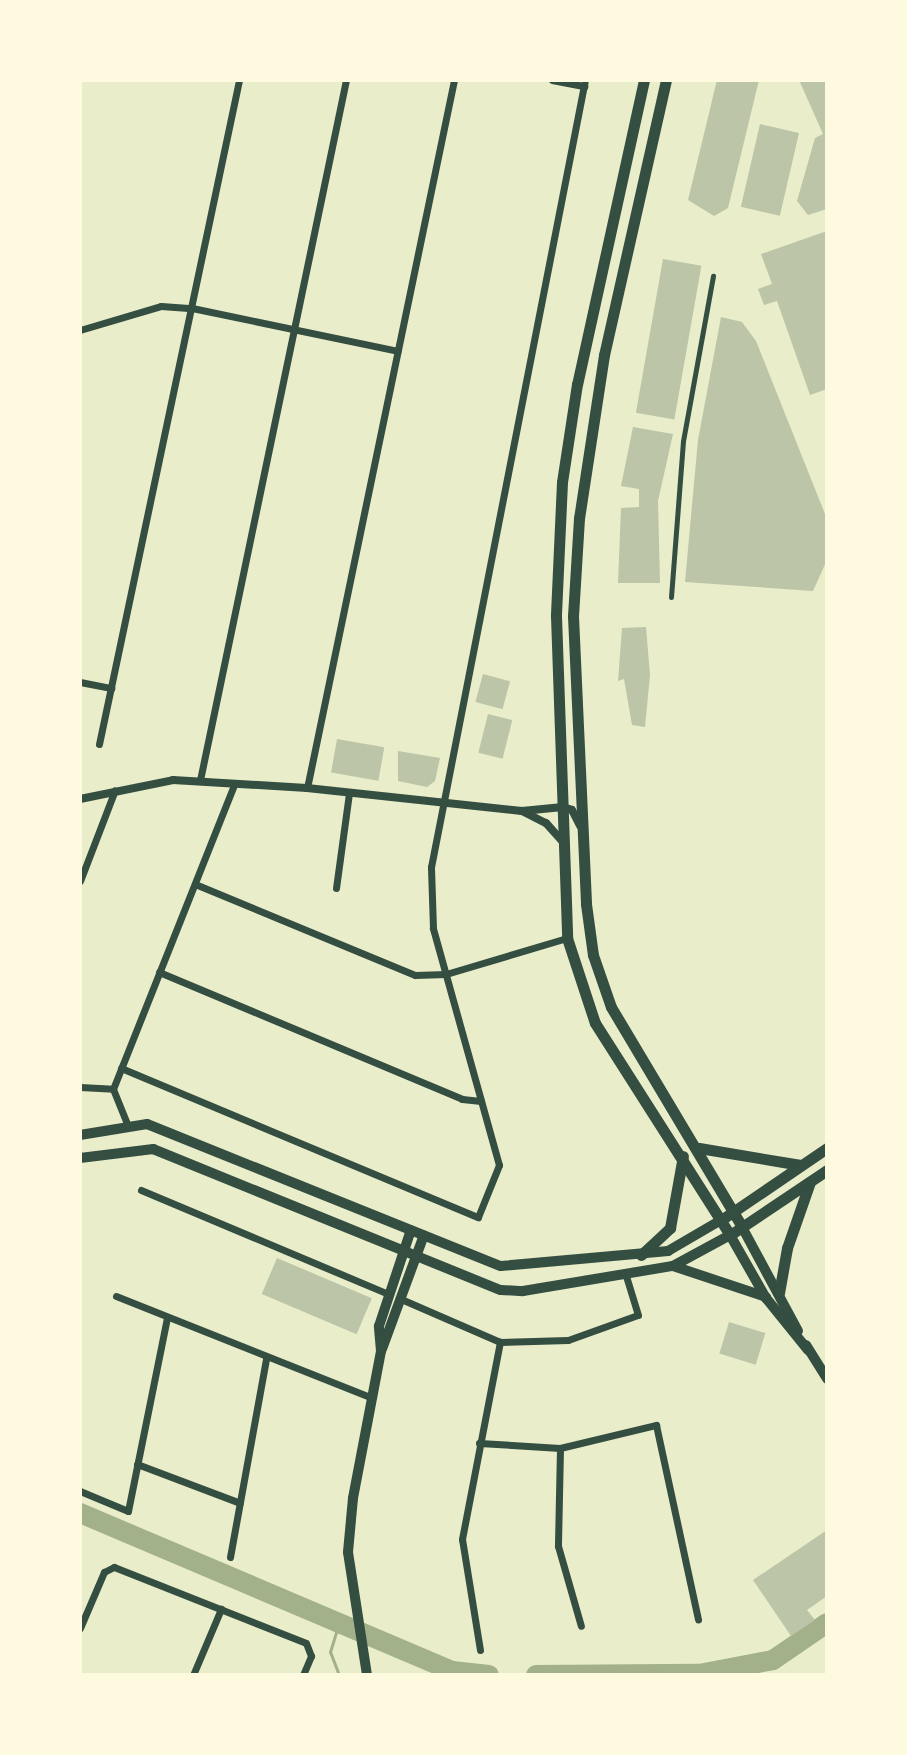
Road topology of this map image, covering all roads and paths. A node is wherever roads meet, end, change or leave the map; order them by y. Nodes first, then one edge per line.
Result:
1 (227, 80) edge
2 (346, 80) edge
3 (454, 80) edge
4 (552, 80) edge
5 (644, 80) edge
6 (666, 80) edge
7 (238, 81) edge
8 (584, 83) edge
9 (713, 276) dead end
10 (192, 308) junction
11 (80, 330) edge
12 (294, 330) junction
13 (398, 351) junction
14 (671, 597) dead end
15 (80, 682) edge
16 (111, 688) junction
17 (99, 744) dead end
18 (200, 780) junction
19 (235, 783) junction
20 (307, 788) junction
21 (115, 790) junction
22 (349, 793) junction
23 (80, 799) edge
24 (442, 804) junction
25 (563, 807) junction
26 (522, 811) junction
27 (583, 838) junction
28 (563, 842) junction
29 (80, 881) edge
30 (195, 884) junction
31 (336, 888) dead end
32 (567, 938) junction
33 (159, 972) junction
34 (446, 974) junction
35 (121, 1068) junction
36 (80, 1087) edge
37 (113, 1089) junction
38 (481, 1101) junction
39 (127, 1124) junction
40 (80, 1135) edge
41 (699, 1148) junction
42 (827, 1148) edge
43 (683, 1156) junction
44 (80, 1158) edge
45 (801, 1165) junction
46 (827, 1170) edge
47 (811, 1181) junction
48 (141, 1190) dead end
49 (734, 1211) junction
50 (721, 1220) junction
51 (742, 1227) junction
52 (411, 1230) junction
53 (424, 1235) junction
54 (730, 1235) junction
55 (403, 1251) junction
56 (641, 1255) junction
57 (416, 1257) junction
58 (673, 1266) junction
59 (626, 1276) junction
60 (779, 1293) junction
61 (388, 1294) junction
62 (116, 1296) dead end
63 (766, 1298) junction
64 (401, 1299) junction
65 (167, 1317) junction
66 (500, 1342) junction
67 (808, 1350) junction
68 (381, 1351) junction
69 (266, 1358) junction
70 (827, 1379) edge
71 (372, 1398) junction
72 (479, 1443) junction
73 (560, 1448) junction
74 (137, 1464) junction
75 (80, 1491) edge
76 (240, 1503) junction
77 (230, 1557) dead end
78 (221, 1609) junction
79 (698, 1620) dead end
80 (581, 1626) dead end
81 (80, 1628) edge
82 (480, 1650) dead end
83 (193, 1675) edge
84 (303, 1675) edge
85 (367, 1675) edge

1 - 7 street
2 - 12 street
3 - 13 street
4 - 8 street
5 - 25 main road
6 - 27 main road
7 - 10 street
8 - 24 street
9 - 14 street
10 - 11 street
10 - 12 street
10 - 16 street
12 - 13 street
12 - 18 street
13 - 20 street
15 - 16 street
16 - 17 street
18 - 19 street
18 - 21 street
19 - 20 street
19 - 30 street
20 - 22 street
21 - 23 street
21 - 29 street
22 - 24 street
22 - 31 street
24 - 26 street
24 - 34 street
25 - 26 street
25 - 27 street
25 - 28 main road
26 - 28 street
27 - 41 main road
28 - 32 main road
30 - 33 street
30 - 34 street
32 - 34 street
32 - 43 main road
33 - 35 street
33 - 38 street
34 - 38 street
35 - 37 street
35 - 38 street
36 - 37 street
37 - 39 street
39 - 40 main road
39 - 52 main road
41 - 45 main road
41 - 49 main road
42 - 45 main road
43 - 50 main road
43 - 56 main road
44 - 55 main road
45 - 49 main road
46 - 47 main road
47 - 51 main road
47 - 60 main road
48 - 61 street
49 - 50 main road
49 - 51 main road
50 - 54 main road
50 - 56 main road
51 - 54 main road
51 - 60 main road
52 - 53 main road
52 - 55 main road
53 - 56 main road
53 - 57 main road
54 - 58 main road
54 - 63 main road
55 - 57 main road
55 - 61 main road
57 - 59 main road
57 - 64 main road
58 - 59 main road
58 - 63 main road
59 - 66 street
60 - 67 main road
61 - 68 main road
62 - 65 street
63 - 67 main road
64 - 66 street
64 - 68 main road
65 - 69 street
65 - 74 street
66 - 72 street
67 - 70 main road
68 - 71 main road
69 - 71 street
69 - 76 street
71 - 85 main road
72 - 73 street
72 - 82 street
73 - 79 street
73 - 80 street
74 - 75 street
74 - 76 street
76 - 77 street
78 - 81 street
78 - 83 street
78 - 84 street

